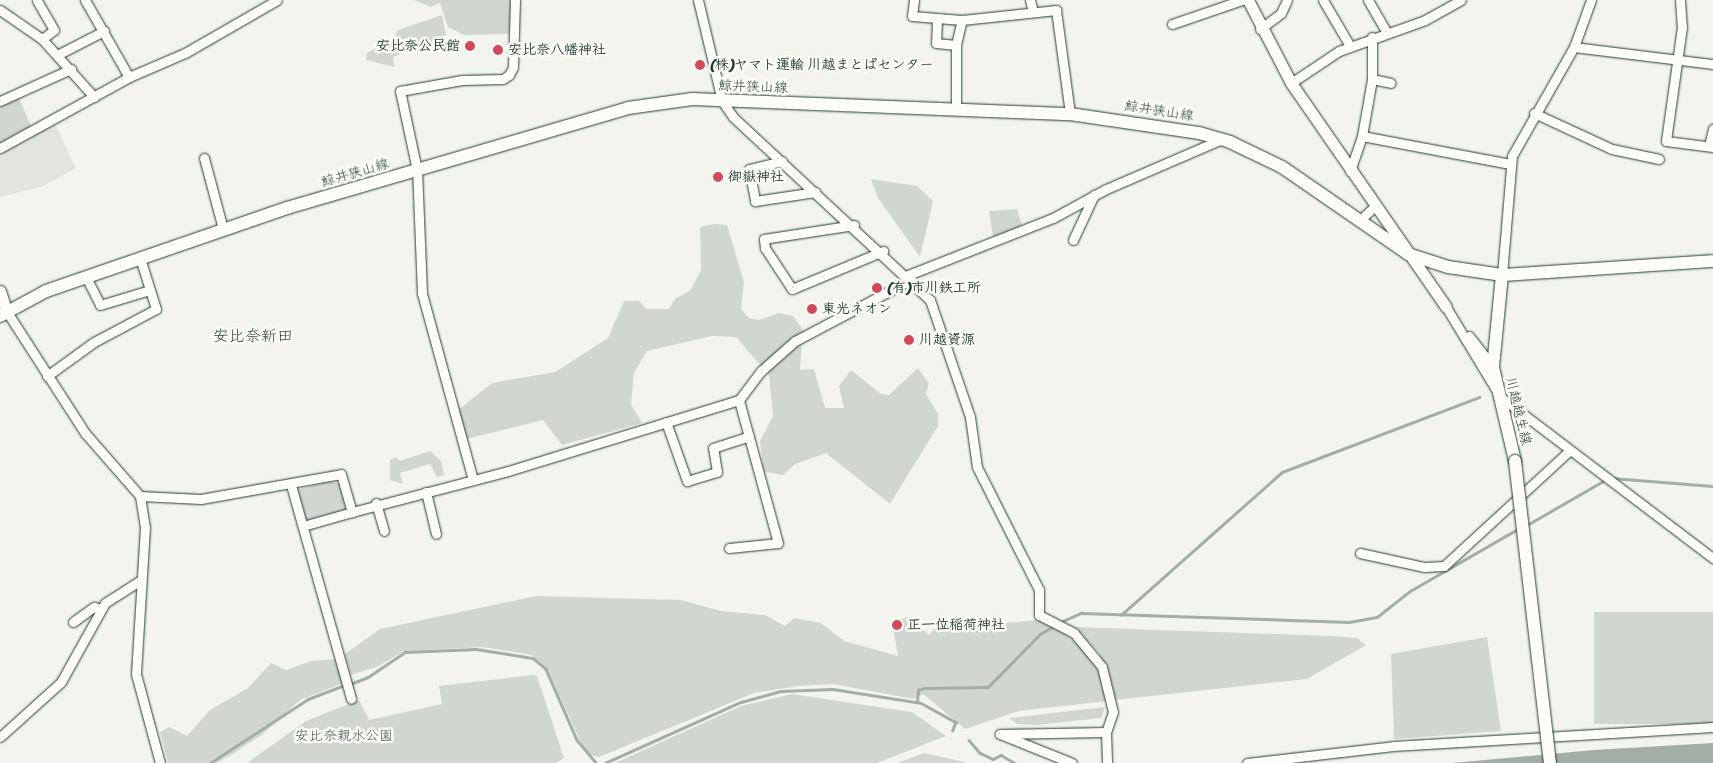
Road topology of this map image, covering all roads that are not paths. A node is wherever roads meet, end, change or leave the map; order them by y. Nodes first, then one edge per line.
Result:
1 (37, 0) edge
2 (85, 0) edge
3 (277, 0) edge
4 (515, 0) edge
5 (698, 0) edge
6 (914, 0) edge
7 (1030, 0) edge
8 (1242, 0) edge
9 (1248, 0) edge
10 (1287, 0) edge
11 (1323, 0) edge
12 (1368, 0) edge
13 (1461, 0) edge
14 (1591, 0) edge
15 (1680, 0) edge
16 (1451, 3) edge
17 (0, 10) edge
18 (1033, 12) junction
19 (937, 18) junction
20 (962, 20) junction
21 (1172, 24) dead end
22 (1260, 29) junction
23 (104, 31) junction
24 (1386, 31) junction
25 (1372, 37) junction
26 (42, 39) junction
27 (956, 45) junction
28 (1350, 46) junction
29 (1574, 47) junction
30 (58, 55) junction
31 (1677, 60) junction
32 (1713, 64) edge
33 (71, 69) junction
34 (130, 77) junction
35 (1372, 79) junction
36 (1291, 83) junction
37 (1391, 83) dead end
38 (94, 97) junction
39 (0, 101) edge
40 (722, 101) junction
41 (956, 109) junction
42 (1534, 112) junction
43 (1070, 114) junction
44 (1713, 128) edge
45 (1362, 136) junction
46 (1222, 139) junction
47 (1711, 147) edge
48 (0, 148) edge
49 (204, 158) dead end
50 (1659, 159) dead end
51 (782, 161) junction
52 (1510, 164) junction
53 (417, 170) junction
54 (1350, 171) junction
55 (815, 192) junction
56 (1094, 195) junction
57 (1375, 206) junction
58 (1360, 220) junction
59 (854, 225) junction
60 (223, 229) junction
61 (1074, 240) dead end
62 (883, 251) junction
63 (1408, 254) junction
64 (140, 258) junction
65 (1713, 261) edge
66 (1502, 275) junction
67 (86, 277) junction
68 (910, 277) junction
69 (150, 290) junction
70 (0, 291) edge
71 (1446, 307) junction
72 (3, 314) edge
73 (1493, 367) junction
74 (47, 376) junction
75 (1496, 391) junction
76 (738, 400) junction
77 (666, 422) junction
78 (749, 436) junction
79 (1570, 450) junction
80 (473, 480) junction
81 (292, 485) junction
82 (426, 492) junction
83 (140, 496) junction
84 (376, 503) junction
85 (352, 512) junction
86 (303, 526) junction
87 (384, 531) dead end
88 (436, 534) dead end
89 (729, 548) dead end
90 (1360, 553) dead end
91 (1713, 558) edge
92 (141, 580) junction
93 (100, 609) junction
94 (73, 622) dead end
95 (350, 695) dead end
96 (1713, 727) edge
97 (1106, 732) junction
98 (0, 737) edge
99 (160, 763) edge
100 (1072, 763) edge
101 (1106, 763) edge
102 (1248, 763) edge
103 (1550, 763) edge

1 - 26 street
2 - 23 street
3 - 34 street
4 - 53 street
5 - 40 street
6 - 19 street
7 - 18 street
8 - 21 street
9 - 22 street
10 - 22 street
11 - 28 street
12 - 24 street
13 - 16 street
14 - 29 street
15 - 31 street
16 - 24 street
17 - 26 street
18 - 20 street
18 - 43 street
19 - 20 street
19 - 27 street
20 - 27 street
22 - 36 street
23 - 30 street
23 - 34 street
24 - 25 street
25 - 28 street
25 - 35 street
26 - 30 street
27 - 41 street
28 - 36 street
29 - 31 street
29 - 42 street
30 - 33 street
31 - 32 street
31 - 47 street
33 - 38 street
33 - 39 street
34 - 38 street
35 - 37 street
35 - 45 street
36 - 54 street
38 - 48 street
40 - 41 main road, 鯨井狭山線
40 - 51 street
40 - 53 main road, 鯨井狭山線
41 - 43 main road, 鯨井狭山線
42 - 50 street
42 - 52 street
43 - 46 main road, 鯨井狭山線
44 - 47 street
45 - 52 street
45 - 54 street
46 - 56 street
46 - 58 main road, 鯨井狭山線
49 - 60 street
51 - 55 street
51 - 55 street
52 - 66 street
53 - 60 main road, 鯨井狭山線
53 - 80 street
54 - 57 street
55 - 59 street
56 - 61 street
56 - 68 street
57 - 58 street
57 - 63 street
58 - 63 main road, 鯨井狭山線
59 - 62 street
59 - 62 street
60 - 64 main road, 鯨井狭山線
62 - 68 street
63 - 66 main road, 鯨井狭山線
63 - 71 street
64 - 67 main road, 鯨井狭山線
64 - 69 street
65 - 66 main road
66 - 73 main road, 川越越生線
67 - 69 street
67 - 72 main road, 鯨井狭山線
68 - 76 street
68 - 97 street
69 - 74 street
70 - 72 street
71 - 73 street
71 - 75 street
72 - 74 street
73 - 75 main road, 川越越生線
74 - 83 street
75 - 79 street
75 - 103 main road, 川越越生線, bridge
76 - 77 street
76 - 78 street
77 - 78 street
77 - 80 street
78 - 89 street
79 - 90 street
79 - 91 street
80 - 82 street
81 - 83 street
81 - 85 street
81 - 86 street
82 - 84 street
82 - 88 street
83 - 92 street
84 - 85 street
84 - 87 street
85 - 86 street
86 - 95 street
92 - 93 street
92 - 99 street
93 - 94 street
93 - 98 street
96 - 102 street
97 - 100 street
97 - 101 street

